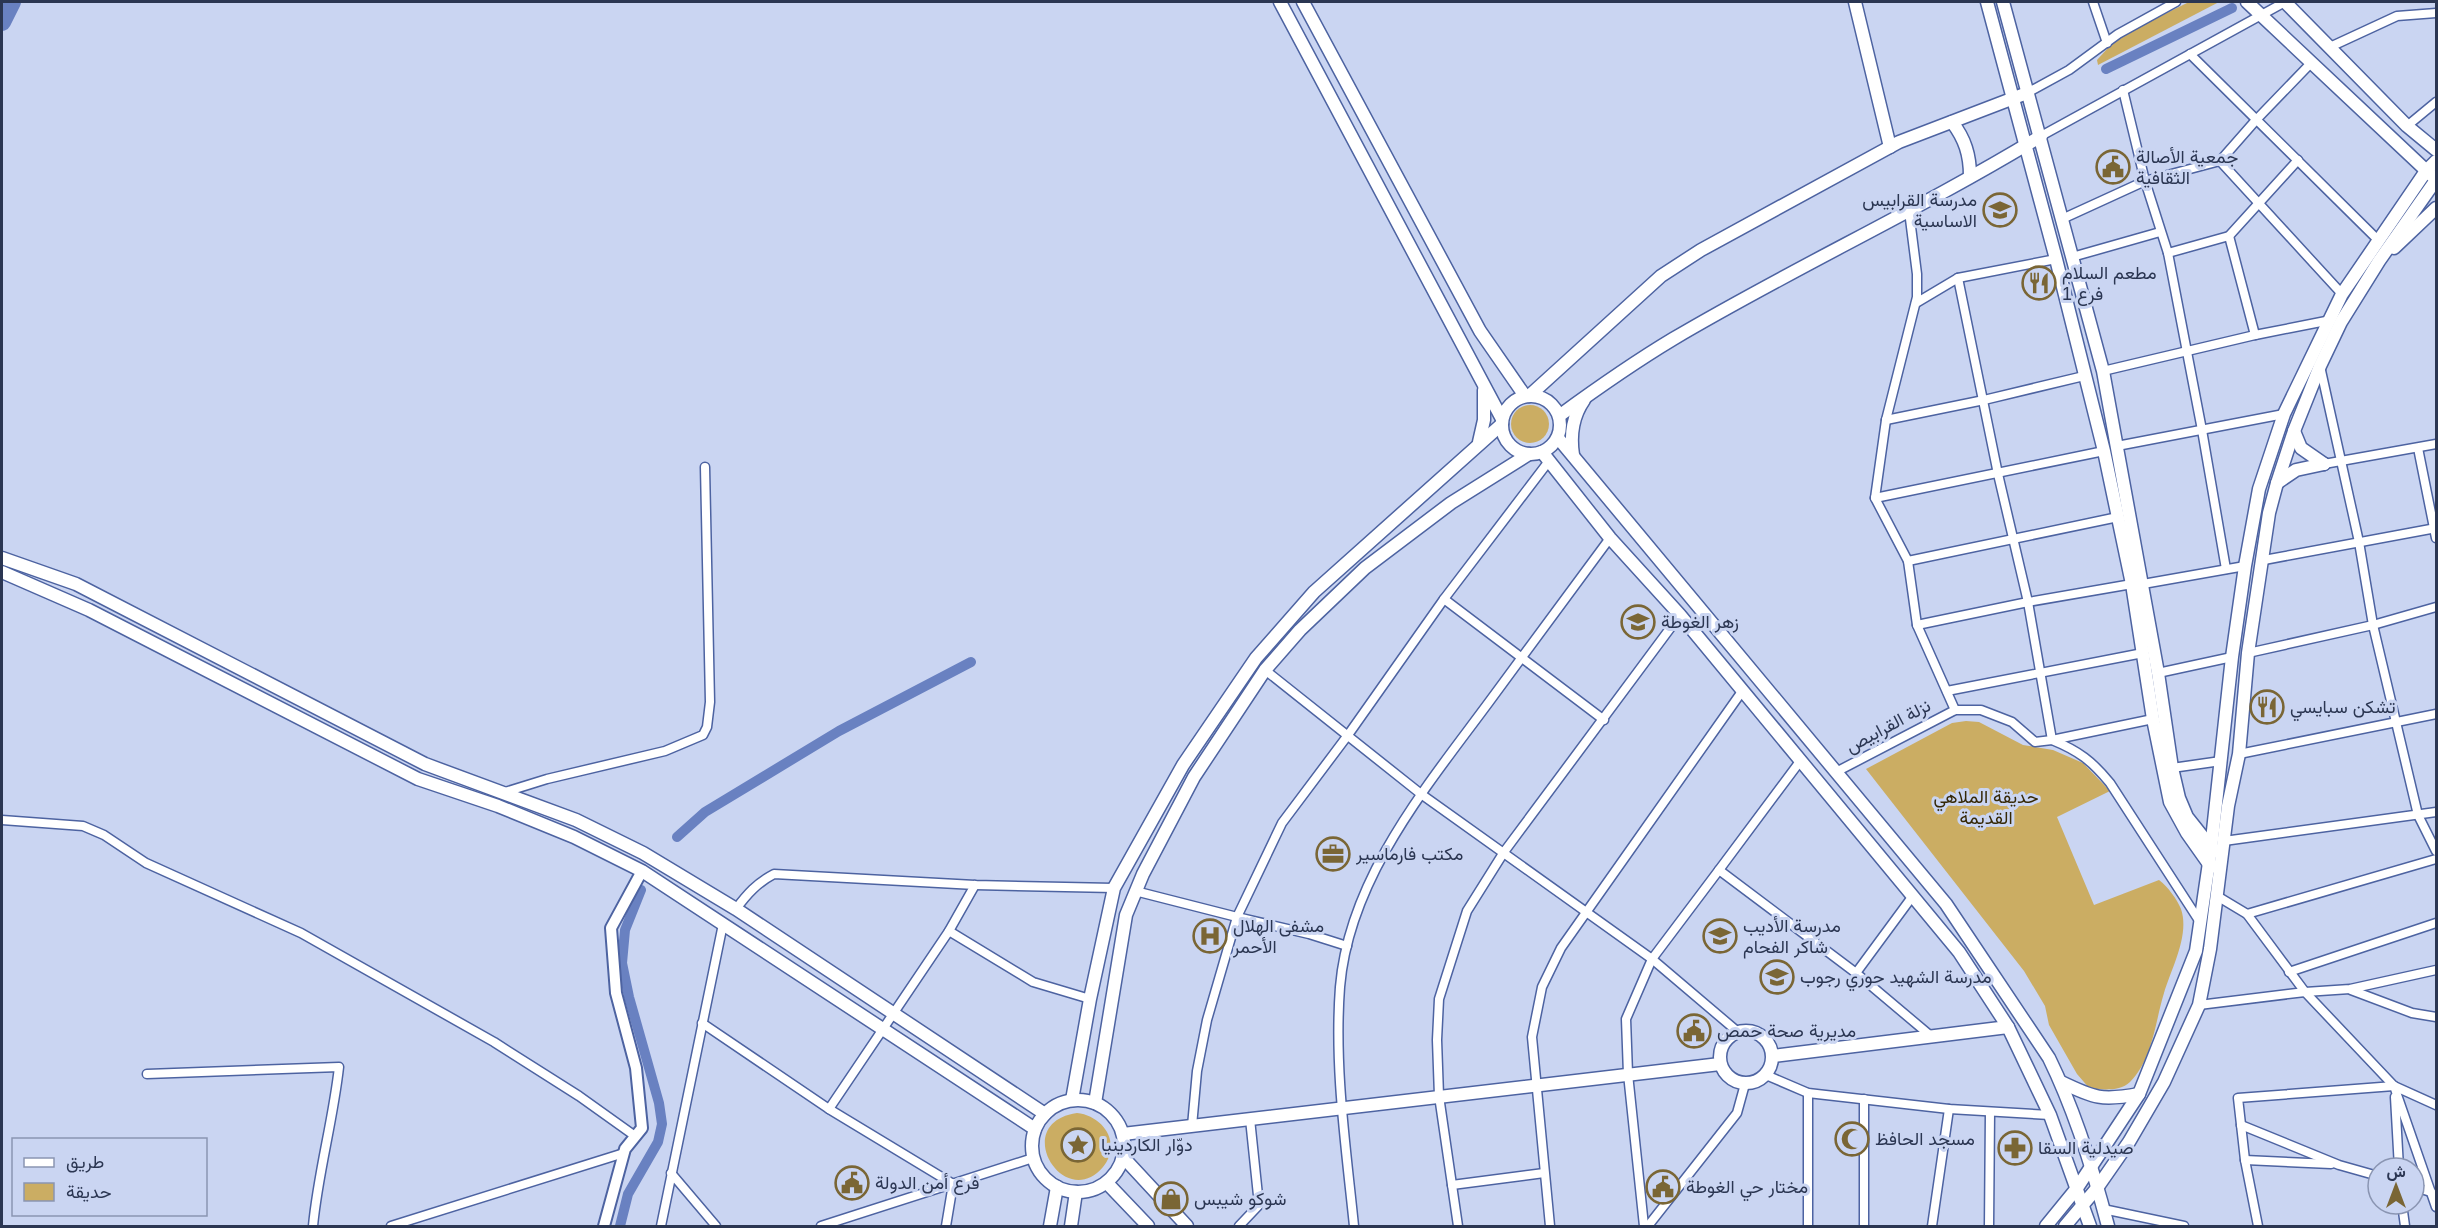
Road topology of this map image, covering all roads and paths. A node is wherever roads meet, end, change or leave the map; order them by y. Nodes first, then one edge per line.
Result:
1 (1280, 2) edge
2 (1303, 2) edge
3 (1855, 2) edge
4 (1988, 2) edge
5 (2003, 2) edge
6 (2093, 2) edge
7 (2176, 2) edge
8 (2247, 2) edge
9 (2285, 2) edge
10 (2436, 14) edge
11 (2261, 15) junction
12 (2107, 43) junction
13 (2330, 47) junction
14 (2190, 54) junction
15 (2312, 62) junction
16 (2123, 90) junction
17 (2027, 93) junction
18 (2013, 99) junction
19 (2436, 102) edge
20 (2256, 120) junction
21 (1952, 122) junction
22 (2407, 126) junction
23 (2041, 136) junction
24 (2025, 146) junction
25 (1890, 147) junction
26 (2436, 150) edge
27 (2298, 160) junction
28 (2220, 161) junction
29 (2436, 161) edge
30 (2426, 171) junction
31 (1970, 176) junction
32 (2436, 180) edge
33 (2145, 181) junction
34 (2259, 202) junction
35 (2436, 208) edge
36 (1909, 211) junction
37 (2062, 219) junction
38 (2160, 232) junction
39 (2229, 236) junction
40 (2379, 241) junction
41 (2168, 253) junction
42 (2072, 257) junction
43 (2056, 258) junction
44 (2379, 261) junction
45 (1958, 278) junction
46 (2342, 294) junction
47 (1916, 303) junction
48 (2331, 320) junction
49 (2255, 335) junction
50 (2188, 352) junction
51 (2320, 366) junction
52 (2103, 371) junction
53 (2084, 376) junction
54 (1484, 386) junction
55 (1588, 395) junction
56 (1527, 396) junction
57 (1984, 400) junction
58 (2284, 414) junction
59 (1559, 416) junction
60 (1886, 420) junction
61 (1502, 421) junction
62 (2202, 430) junction
63 (2294, 431) junction
64 (1558, 438) junction
65 (1479, 442) junction
66 (2436, 444) edge
67 (2118, 446) junction
68 (2418, 448) junction
69 (2104, 452) junction
70 (1529, 454) junction
71 (1546, 456) junction
72 (1573, 456) junction
73 (2340, 461) junction
74 (2324, 464) junction
75 (705, 467) dead end
76 (1998, 474) junction
77 (2277, 483) junction
78 (1875, 498) junction
79 (2118, 517) junction
80 (2435, 528) edge
81 (1610, 538) junction
82 (2013, 538) junction
83 (2436, 538) edge
84 (2359, 542) junction
85 (2, 558) edge
86 (2264, 560) junction
87 (1908, 561) junction
88 (2245, 567) junction
89 (2226, 568) junction
90 (2, 572) edge
91 (2137, 584) junction
92 (1444, 599) junction
93 (2028, 602) junction
94 (2436, 608) edge
95 (1680, 615) junction
96 (1917, 624) junction
97 (2373, 624) junction
98 (2143, 653) junction
99 (2248, 653) junction
100 (2232, 657) junction
101 (1522, 658) junction
102 (1265, 670) junction
103 (2039, 671) junction
104 (2158, 673) junction
105 (1743, 690) junction
106 (1947, 691) junction
107 (1955, 710) junction
108 (2436, 714) edge
109 (2153, 718) junction
110 (1604, 720) junction
111 (2396, 723) junction
112 (1348, 735) junction
113 (2052, 740) junction
114 (2240, 754) junction
115 (1801, 760) junction
116 (2221, 760) junction
117 (2172, 768) junction
118 (1836, 772) junction
119 (502, 793) junction
120 (1421, 794) junction
121 (2436, 812) edge
122 (2418, 815) junction
123 (2, 820) edge
124 (2224, 841) junction
125 (2211, 849) junction
126 (2436, 851) edge
127 (1504, 852) junction
128 (2221, 858) junction
129 (2436, 859) edge
130 (2208, 864) junction
131 (1719, 870) junction
132 (642, 871) junction
133 (2218, 875) junction
134 (975, 885) junction
135 (1114, 888) junction
136 (1135, 891) junction
137 (2217, 896) junction
138 (1912, 897) junction
139 (736, 909) junction
140 (1587, 911) junction
141 (2247, 914) junction
142 (1237, 917) junction
143 (2200, 922) junction
144 (2436, 923) edge
145 (723, 924) junction
146 (949, 931) junction
147 (1347, 946) junction
148 (1652, 959) junction
149 (2436, 970) edge
150 (2289, 972) junction
151 (1856, 973) junction
152 (2350, 990) junction
153 (2305, 992) junction
154 (1090, 999) junction
155 (2199, 1005) junction
156 (893, 1013) junction
157 (2436, 1017) edge
158 (702, 1023) junction
159 (2008, 1026) junction
160 (883, 1028) junction
161 (1738, 1032) junction
162 (1933, 1037) junction
163 (1773, 1056) junction
164 (1720, 1064) junction
165 (147, 1074) dead end
166 (1628, 1074) junction
167 (1766, 1075) junction
168 (2061, 1082) junction
169 (1745, 1084) junction
170 (1535, 1085) junction
171 (2394, 1086) junction
172 (1808, 1093) junction
173 (2139, 1094) junction
174 (1439, 1096) junction
175 (1864, 1099) junction
176 (1072, 1100) junction
177 (1095, 1103) junction
178 (2436, 1105) edge
179 (1341, 1108) junction
180 (829, 1109) junction
181 (1949, 1109) junction
182 (1990, 1112) junction
183 (1045, 1114) junction
184 (2050, 1115) junction
185 (1250, 1119) junction
186 (2241, 1125) junction
187 (1192, 1126) junction
188 (1035, 1129) junction
189 (1123, 1134) junction
190 (635, 1136) junction
191 (624, 1153) junction
192 (2398, 1156) edge
193 (1123, 1157) junction
194 (1033, 1158) junction
195 (2245, 1160) junction
196 (2339, 1165) junction
197 (2091, 1168) junction
198 (671, 1173) junction
199 (1544, 1173) junction
200 (2366, 1173) edge
201 (1107, 1183) junction
202 (953, 1184) junction
203 (1452, 1185) junction
204 (1057, 1187) junction
205 (2077, 1188) junction
206 (2097, 1188) junction
207 (2426, 1191) edge
208 (1076, 1192) junction
209 (2431, 1192) junction
210 (2083, 1204) junction
211 (2436, 1207) edge
212 (2103, 1209) junction
213 (313, 1227) edge
214 (391, 1227) edge
215 (604, 1227) edge
216 (661, 1227) edge
217 (716, 1227) edge
218 (821, 1227) edge
219 (946, 1227) edge
220 (1050, 1227) edge
221 (1071, 1227) edge
222 (1148, 1227) edge
223 (1187, 1227) edge
224 (1239, 1227) edge
225 (1354, 1227) edge
226 (1458, 1227) edge
227 (1550, 1227) edge
228 (1646, 1227) edge
229 (1808, 1227) edge
230 (1864, 1227) edge
231 (1932, 1227) edge
232 (1989, 1227) edge
233 (2046, 1227) edge
234 (2065, 1227) edge
235 (2090, 1227) edge
236 (2108, 1227) edge
237 (2184, 1227) edge
238 (2258, 1227) edge

1 - 54 main road
2 - 56 main road
3 - 25 main road
4 - 18 main road
5 - 17 main road
6 - 12 street
7 - 12 street
8 - 11 main road
9 - 11 street
9 - 13 main road
10 - 13 street
11 - 14 street
11 - 15 main road
12 - 17 street
13 - 22 main road
14 - 16 street
14 - 20 street
15 - 20 street
15 - 30 main road
16 - 23 street
16 - 33 street
17 - 18 main road
17 - 23 main road
18 - 21 main road
18 - 24 main road
19 - 22 street
20 - 27 street
20 - 28 street
21 - 25 main road
21 - 31 main road
22 - 26 main road
23 - 24 main road
23 - 37 main road
24 - 31 main road
24 - 43 main road
25 - 56 main road
27 - 34 street
27 - 40 street
28 - 33 street
28 - 34 street
29 - 30 main road
30 - 32 main road
30 - 40 main road
31 - 36 main road
32 - 44 main road
33 - 37 street
33 - 38 street
34 - 39 street
34 - 46 street
35 - 44 main road
36 - 47 street
36 - 55 main road
37 - 42 main road
38 - 41 street
38 - 42 street
39 - 41 street
39 - 49 street
40 - 46 main road
41 - 50 street
42 - 52 main road
43 - 45 street
43 - 53 main road
44 - 51 main road
45 - 47 street
45 - 57 street
46 - 48 main road
47 - 60 street
48 - 49 street
48 - 58 main road
49 - 50 street
50 - 52 street
50 - 62 street
51 - 63 main road
51 - 73 street
52 - 67 main road
53 - 57 street
53 - 69 main road
54 - 61 main road
54 - 65 main road
55 - 59 main road
55 - 72 main road
56 - 59 main road
56 - 61 main road
57 - 60 street
57 - 76 street
58 - 62 street
58 - 88 main road
59 - 64 main road
60 - 78 street
61 - 65 main road
61 - 70 main road
62 - 67 street
62 - 89 street
63 - 74 main road
63 - 77 main road
64 - 71 main road
64 - 72 main road
65 - 135 main road
66 - 68 street
67 - 91 main road
68 - 73 street
68 - 80 street
69 - 76 street
69 - 79 main road
70 - 71 main road
70 - 102 main road
71 - 81 main road
71 - 92 street
72 - 118 main road
73 - 74 street
73 - 84 street
74 - 77 main road
75 - 119 street
76 - 78 street
76 - 82 street
77 - 86 main road
78 - 87 street
79 - 82 street
79 - 91 main road
80 - 83 street
80 - 84 street
81 - 95 main road
81 - 101 street
82 - 87 street
82 - 93 street
84 - 86 street
84 - 97 street
85 - 119 main road
86 - 99 main road
87 - 96 street
88 - 89 street
88 - 100 main road
89 - 91 street
90 - 132 main road
91 - 93 street
91 - 98 main road
91 - 104 main road
92 - 101 street
92 - 112 street
93 - 96 street
93 - 103 street
94 - 97 street
95 - 105 main road
95 - 110 street
96 - 106 street
97 - 99 street
97 - 111 street
98 - 103 street
98 - 109 main road
99 - 114 main road
100 - 104 street
100 - 116 main road
101 - 110 street
101 - 120 street
102 - 112 street
102 - 136 main road
103 - 106 street
103 - 113 street
104 - 117 main road
105 - 115 main road
105 - 140 street
106 - 107 street
107 - 113 street
107 - 118 street, نزلة القرابيص
108 - 111 street
109 - 113 street
109 - 130 main road
110 - 127 street
111 - 114 street
111 - 122 street
112 - 120 street
112 - 142 street
113 - 143 street
114 - 124 main road
115 - 131 street
115 - 138 main road
116 - 117 street
116 - 125 main road
117 - 125 main road
118 - 168 main road
119 - 139 main road
120 - 127 street
120 - 147 street
121 - 122 street
122 - 124 street
122 - 126 street
123 - 190 street
124 - 128 main road
125 - 128 main road
125 - 130 main road
127 - 140 street
127 - 174 street
128 - 133 main road
129 - 141 street
130 - 133 main road
130 - 143 main road
131 - 148 street
131 - 151 street
132 - 145 main road
132 - 190 street
133 - 137 main road
134 - 135 street
134 - 139 street
134 - 146 street
135 - 154 main road
136 - 142 street
136 - 177 main road
137 - 141 street
137 - 155 main road
138 - 151 street
138 - 159 main road
139 - 156 main road
140 - 148 street
140 - 170 street
141 - 150 street
142 - 147 street
142 - 187 street
143 - 173 main road
144 - 150 street
145 - 158 street
145 - 160 main road
146 - 154 street
146 - 156 street
147 - 179 street
148 - 161 street
148 - 166 street
149 - 152 street
150 - 153 street
151 - 162 street
152 - 153 street
152 - 157 street
153 - 155 street
153 - 171 street
154 - 176 main road
155 - 206 main road
156 - 160 street
156 - 183 main road
158 - 180 street
158 - 198 street
159 - 162 main road
159 - 184 main road
160 - 180 street
160 - 188 main road
161 - 163 main road
161 - 164 main road
162 - 163 main road
163 - 167 main road
164 - 166 main road
164 - 169 main road
165 - 213 street
166 - 170 main road
166 - 228 street
167 - 169 main road
167 - 172 street
168 - 173 main road
168 - 197 main road
169 - 228 street
170 - 174 main road
170 - 199 street
171 - 178 street
171 - 186 street
171 - 192 street
171 - 209 street
172 - 175 street
172 - 229 street
173 - 197 main road
174 - 179 main road
174 - 203 street
175 - 181 street
175 - 230 street
176 - 177 main road
176 - 183 main road
177 - 189 main road
179 - 185 main road
179 - 225 street
180 - 202 street
181 - 182 street
181 - 231 street
182 - 184 street
182 - 232 street
183 - 188 main road
184 - 205 main road
185 - 187 main road
185 - 224 street
186 - 195 street
186 - 196 street
187 - 189 main road
188 - 194 main road
189 - 193 main road
190 - 191 street
191 - 214 street
191 - 215 street
193 - 201 main road
193 - 223 main road
194 - 202 street
194 - 204 main road
195 - 196 street
195 - 238 street
196 - 200 street
197 - 205 main road
197 - 206 main road
198 - 216 street
198 - 217 street
199 - 203 street
199 - 227 street
201 - 208 main road
201 - 222 main road
202 - 218 street
202 - 219 street
203 - 226 street
204 - 208 main road
204 - 220 main road
205 - 210 main road
205 - 233 main road
206 - 210 main road
206 - 212 main road
207 - 209 street
208 - 221 main road
209 - 211 street
210 - 234 main road
210 - 235 main road
212 - 236 main road
212 - 237 street

